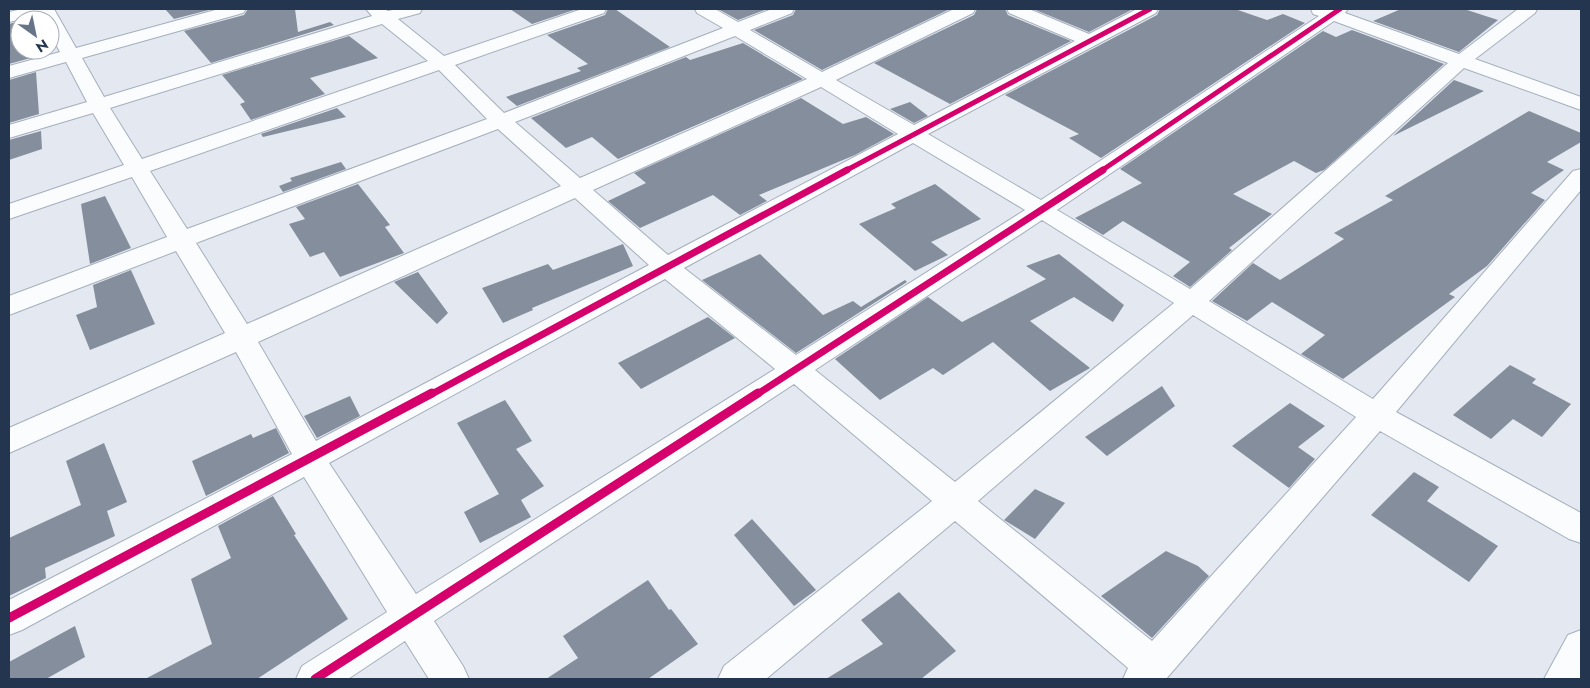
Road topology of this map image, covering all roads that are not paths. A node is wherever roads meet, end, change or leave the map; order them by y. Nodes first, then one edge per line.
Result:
1 (44, 9) edge
2 (237, 9) edge
3 (414, 9) edge
4 (598, 9) edge
5 (703, 9) edge
6 (786, 9) edge
7 (967, 9) edge
8 (1015, 9) edge
9 (1150, 9) edge
10 (1529, 9) edge
11 (1329, 11) edge
12 (379, 13) edge
13 (9, 17) edge
14 (736, 29) junction
15 (1090, 42) junction
16 (72, 55) junction
17 (1462, 61) junction
18 (442, 64) junction
19 (9, 72) edge
20 (821, 80) junction
21 (98, 104) junction
22 (1581, 104) edge
23 (500, 120) junction
24 (9, 132) edge
25 (913, 134) junction
26 (137, 168) junction
27 (1581, 176) edge
28 (579, 189) junction
29 (1041, 210) junction
30 (9, 212) edge
31 (182, 239) junction
32 (666, 267) junction
33 (1190, 303) junction
34 (9, 306) edge
35 (242, 337) junction
36 (796, 370) junction
37 (1376, 415) junction
38 (9, 441) edge
39 (310, 459) junction
40 (954, 502) junction
41 (1581, 529) edge
42 (411, 616) junction
43 (9, 618) edge
44 (1581, 647) edge
45 (1147, 672) edge
46 (315, 679) edge
47 (450, 679) edge
48 (737, 679) edge
49 (1563, 679) edge

1 - 13 street
1 - 16 street
2 - 16 street
3 - 12 street
4 - 18 street
5 - 14 street
6 - 14 street
7 - 20 street
8 - 15 street
9 - 15 street
10 - 17 street
11 - 17 street
11 - 29 street
12 - 18 street
12 - 21 street
14 - 20 street
14 - 23 street
15 - 25 street
16 - 19 street
16 - 21 street
17 - 22 street
17 - 33 street
18 - 23 street
18 - 26 street
20 - 25 street
20 - 28 street
21 - 24 street
21 - 26 street
23 - 28 street
23 - 31 street
25 - 29 street
25 - 32 street
26 - 30 street
26 - 31 street
27 - 37 street
28 - 32 street
28 - 35 street
29 - 33 street
29 - 36 street
31 - 34 street
31 - 35 street
32 - 36 street
32 - 39 street
33 - 37 street
33 - 40 street
35 - 38 street
35 - 39 street
36 - 40 street
36 - 42 street
37 - 41 street
37 - 45 street
39 - 42 street
39 - 43 street
40 - 45 street
40 - 48 street
42 - 46 street
42 - 47 street
44 - 49 street

